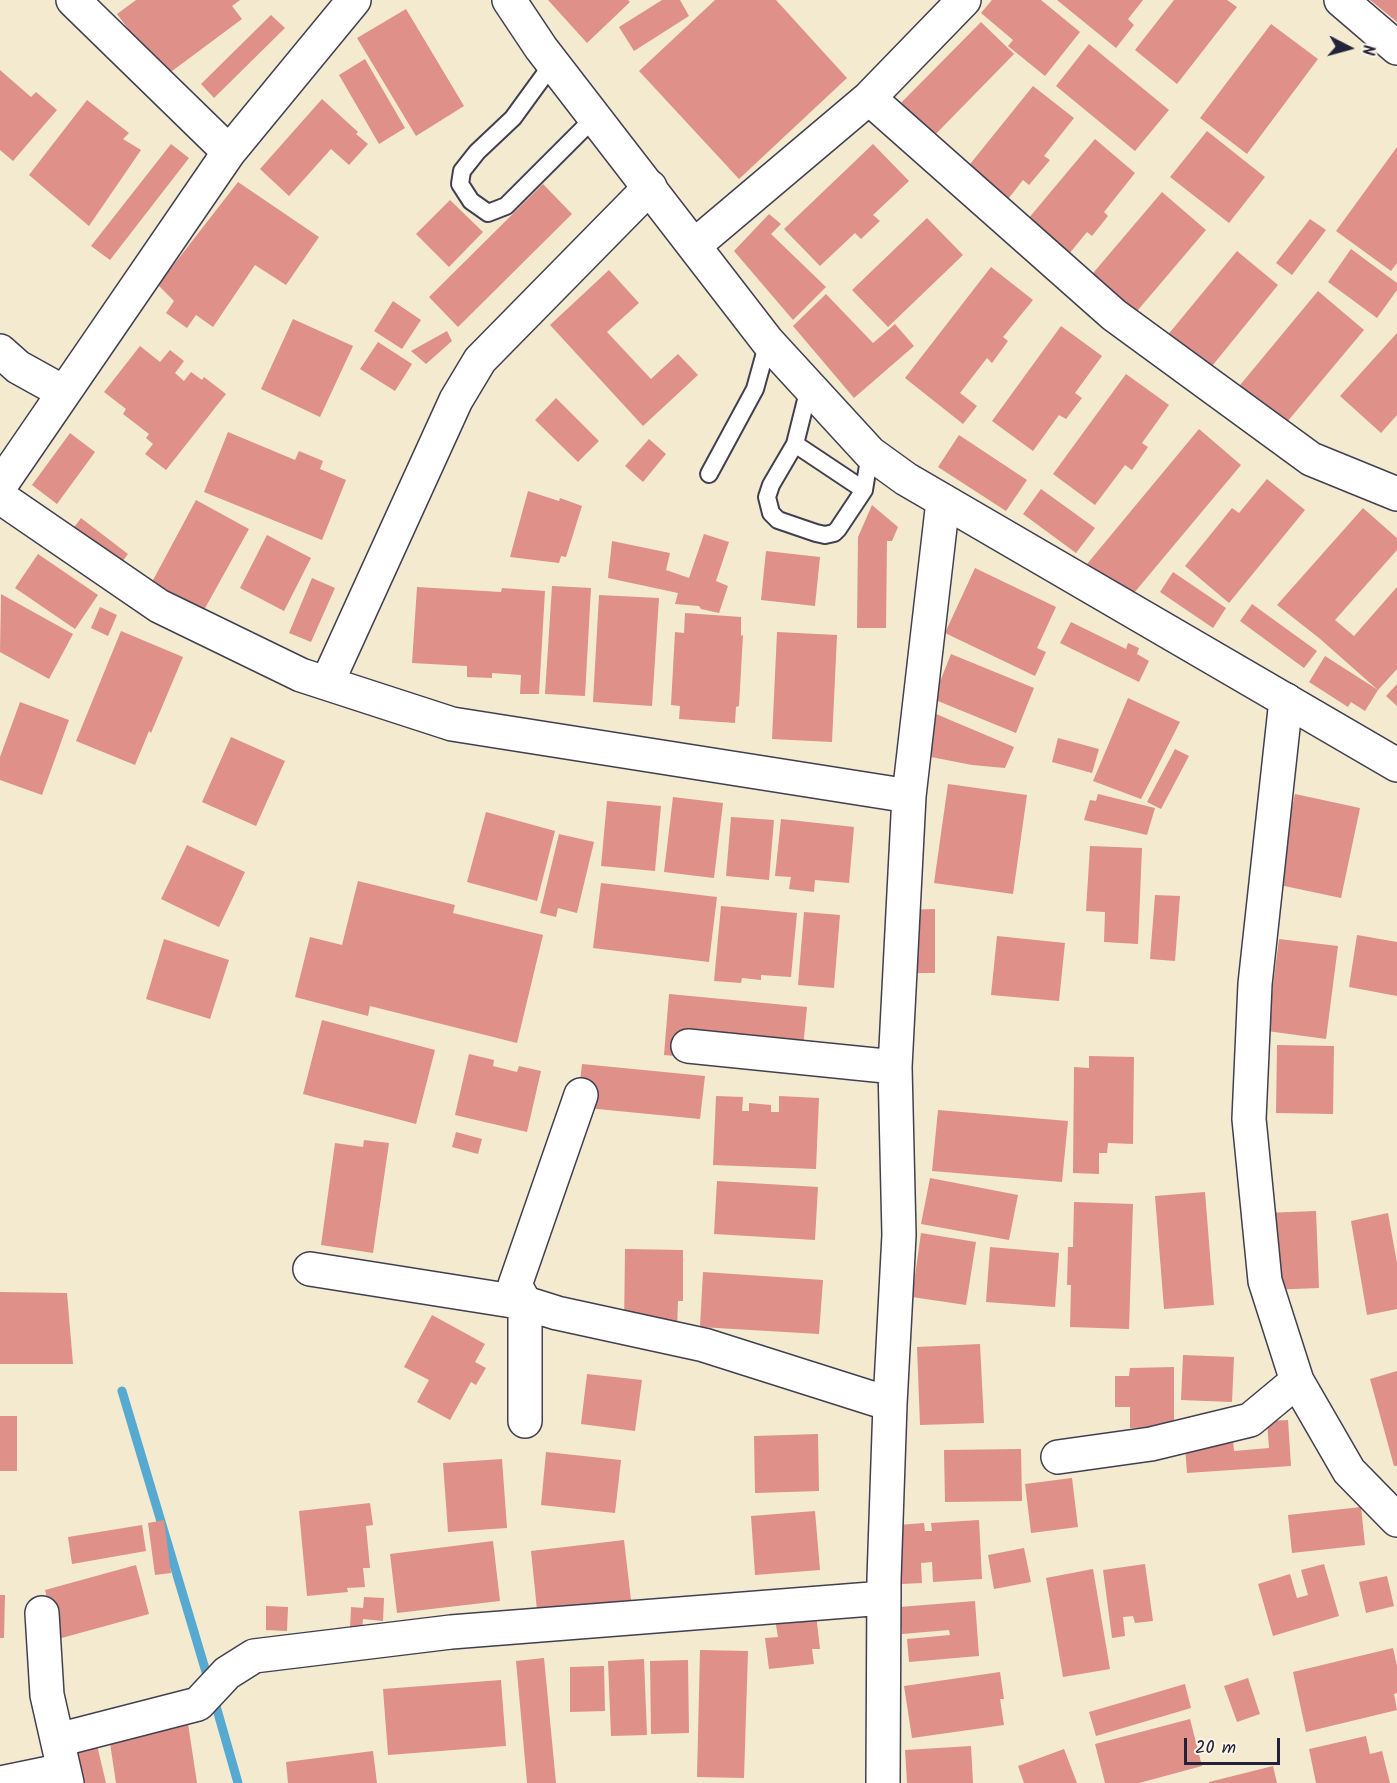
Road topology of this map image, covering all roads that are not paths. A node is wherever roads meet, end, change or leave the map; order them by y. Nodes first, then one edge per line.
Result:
1 (73, 0) edge
2 (354, 0) edge
3 (509, 0) edge
4 (964, 0) edge
5 (1341, 0) edge
6 (1397, 48) edge
7 (553, 63) junction
8 (869, 98) junction
9 (595, 117) junction
10 (229, 152) junction
11 (650, 187) junction
12 (695, 244) junction
13 (768, 342) junction
14 (0, 351) edge
15 (809, 388) junction
16 (63, 392) junction
17 (795, 444) junction
18 (870, 453) junction
19 (709, 474) dead end
20 (0, 486) edge
21 (864, 490) junction
22 (1397, 494) edge
23 (0, 497) edge
24 (943, 501) junction
25 (327, 683) junction
26 (1286, 700) junction
27 (1397, 765) edge
28 (909, 796) junction
29 (688, 1046) dead end
30 (895, 1067) junction
31 (581, 1095) dead end
32 (310, 1269) dead end
33 (525, 1303) junction
34 (1297, 1381) junction
35 (890, 1404) junction
36 (525, 1421) dead end
37 (1058, 1457) dead end
38 (1397, 1520) edge
39 (884, 1598) junction
40 (42, 1612) dead end
41 (63, 1764) edge
42 (0, 1783) edge
43 (883, 1783) edge

1 - 10 street
2 - 10 street
3 - 7 street
4 - 8 street
5 - 6 street
7 - 9 street
7 - 9 lane
8 - 12 street
8 - 22 street
9 - 11 street
10 - 16 street
11 - 12 street
11 - 25 street
12 - 13 street
13 - 15 street
13 - 19 lane
14 - 16 street
15 - 17 lane
15 - 18 street
16 - 20 street
17 - 21 lane
17 - 21 lane
18 - 21 lane
18 - 24 street
23 - 25 street
24 - 26 street
24 - 28 street
25 - 28 street
26 - 27 street
26 - 34 street
28 - 30 street
29 - 30 street
30 - 35 street
31 - 33 street
32 - 33 street
33 - 35 street
33 - 36 street
34 - 37 street
34 - 38 street
35 - 39 street
39 - 41 street
39 - 43 street
40 - 41 street
41 - 42 street

